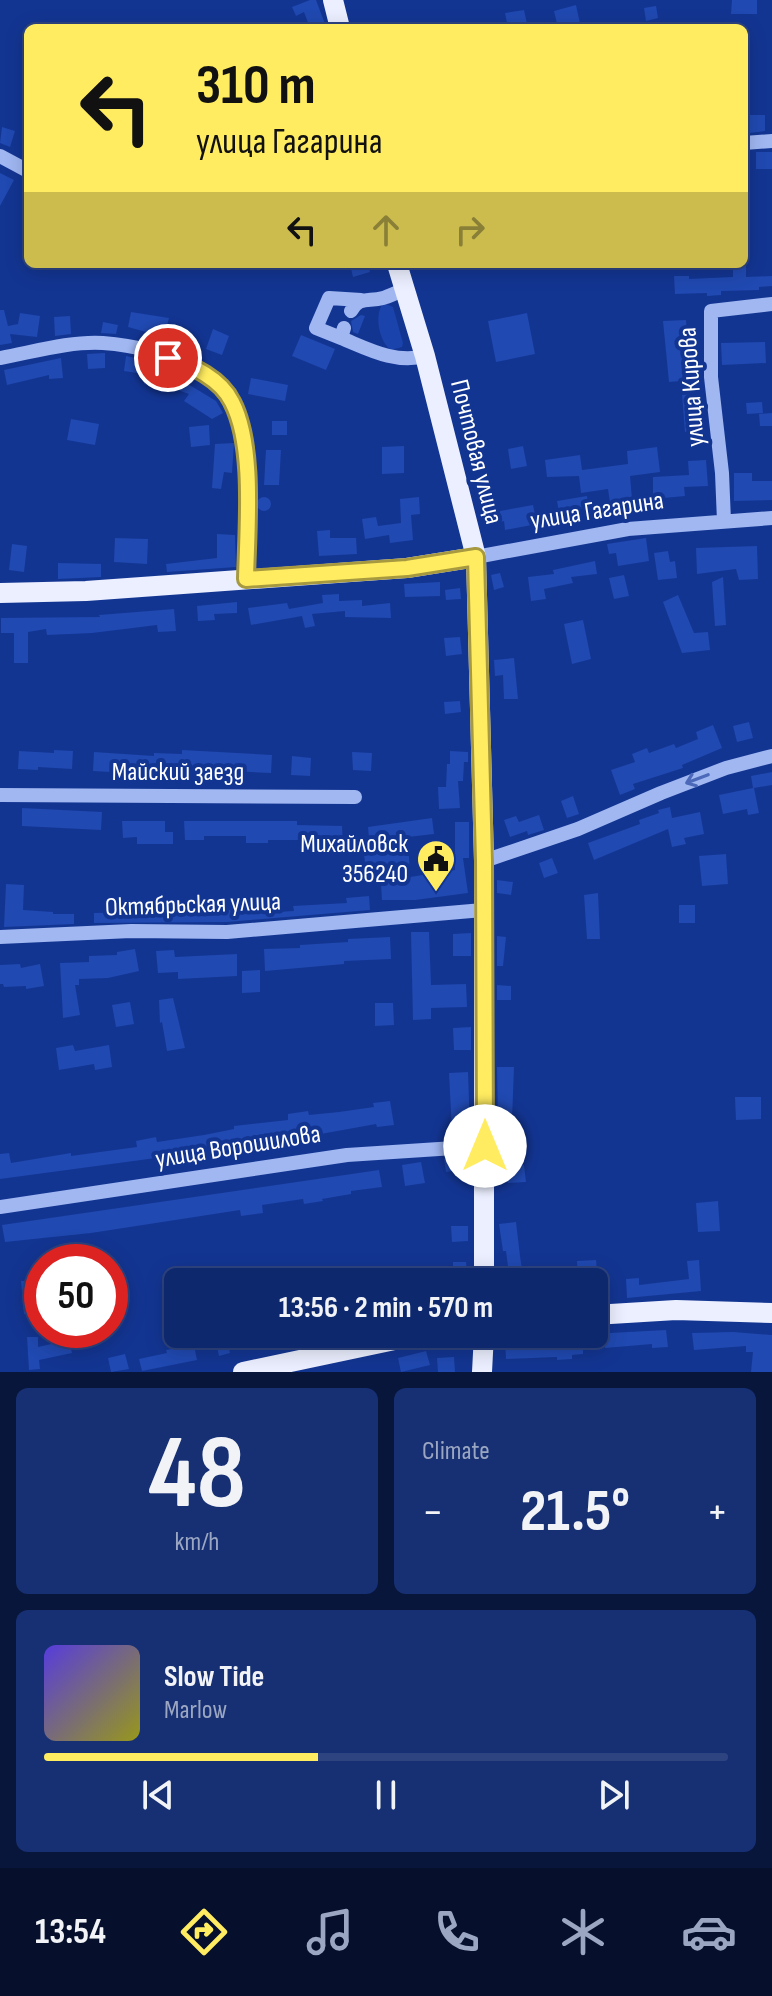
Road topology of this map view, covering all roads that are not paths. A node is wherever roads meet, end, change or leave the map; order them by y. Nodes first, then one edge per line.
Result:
1 (333, 0) edge
2 (339, 24) edge
3 (772, 141) edge
4 (748, 143) edge
5 (0, 156) edge
6 (24, 169) edge
7 (398, 268) edge
8 (404, 290) junction
9 (772, 304) edge
10 (425, 356) junction
11 (0, 358) edge
12 (772, 518) edge
13 (724, 521) junction
14 (476, 557) junction
15 (246, 579) junction
16 (0, 593) edge
17 (772, 756) edge
18 (0, 795) edge
19 (355, 797) dead end
20 (484, 861) junction
21 (483, 910) junction
22 (0, 937) edge
23 (485, 1146) junction
24 (0, 1207) edge
25 (484, 1268) edge
26 (772, 1313) edge
27 (608, 1314) edge
28 (368, 1348) edge
29 (483, 1348) edge
30 (294, 1367) edge
31 (243, 1372) edge
32 (482, 1372) edge

1 - 2 main road
3 - 4 street
5 - 6 street
7 - 8 main road, Почтовая улица
8 - 10 main road, Почтовая улица
8 - 10 street
9 - 13 street, улица Кирова
10 - 14 main road, Почтовая улица
11 - 15 street
12 - 13 street, улица Гагарина
13 - 14 street, улица Гагарина
14 - 15 main road, улица Гагарина
14 - 20 main road, Почтовая улица
15 - 16 main road, улица Гагарина
17 -> 20 street
18 - 19 street, Майский заезд
20 - 21 main road, Почтовая улица
21 - 22 street, Октябрьская улица
21 - 23 main road, Почтовая улица
23 - 24 street, улица Ворошилова
23 - 25 main road, Почтовая улица
26 - 27 main road
28 - 30 main road
29 - 32 main road
30 - 31 main road

